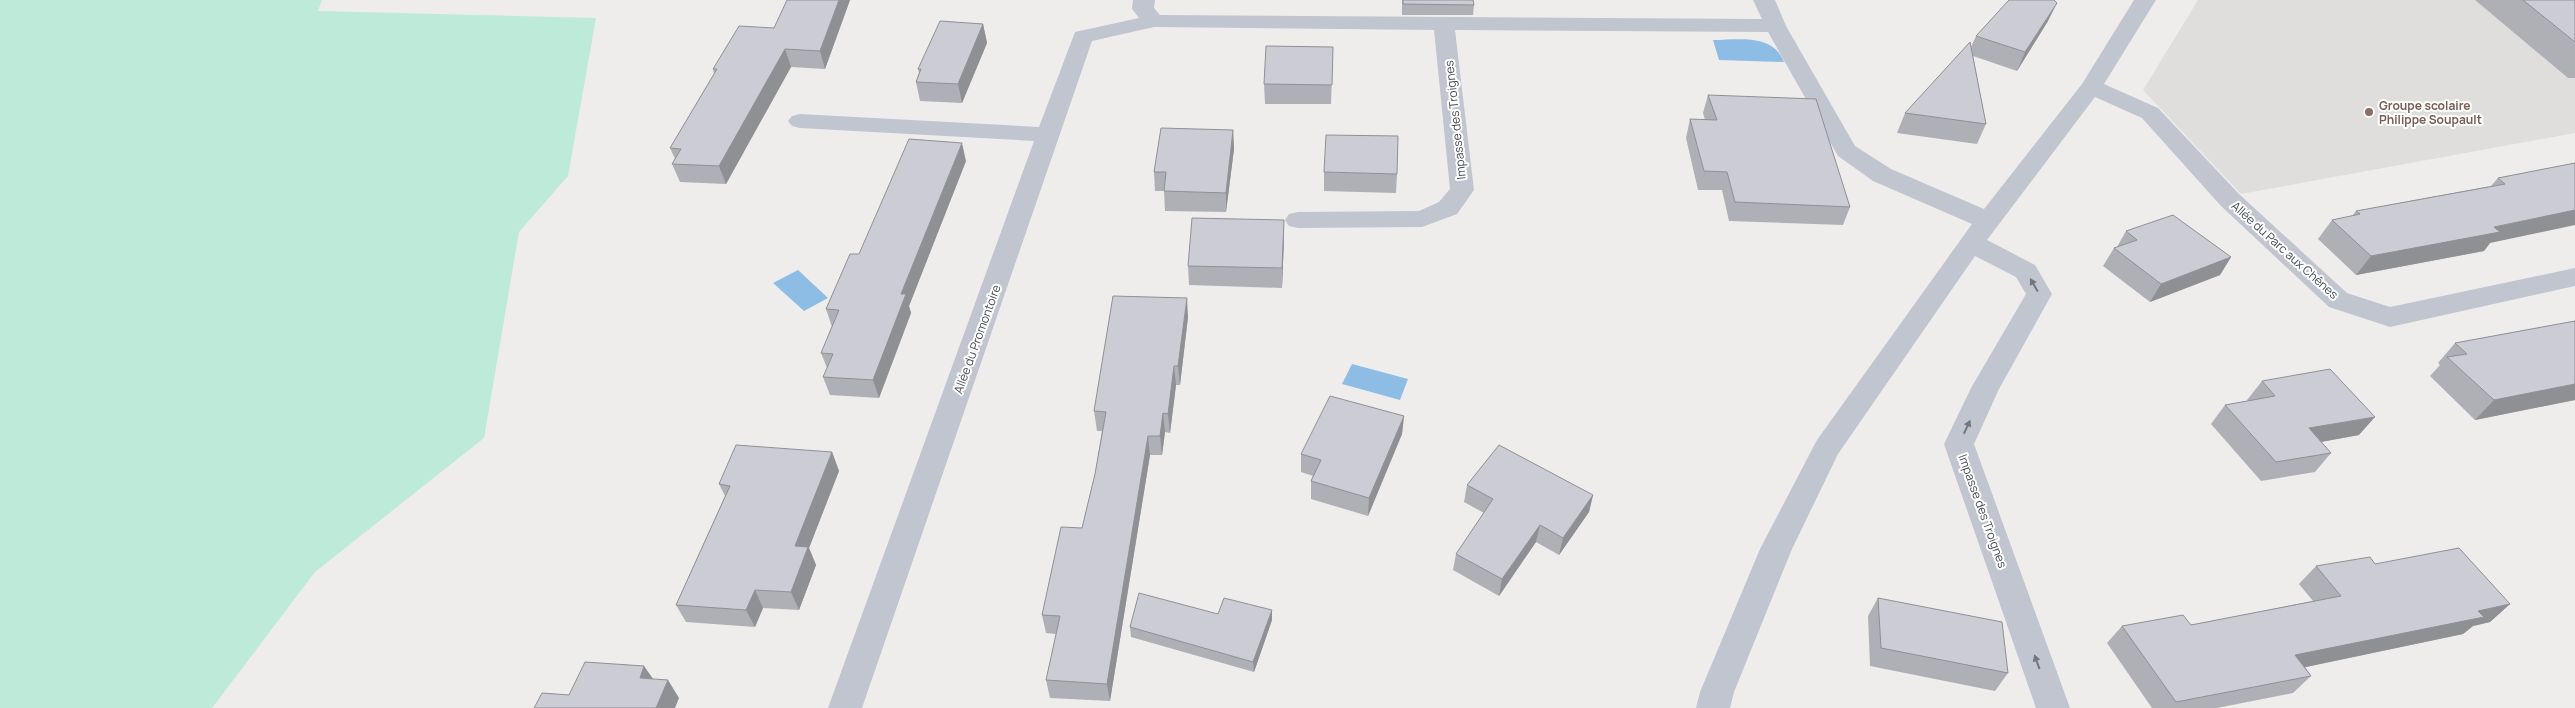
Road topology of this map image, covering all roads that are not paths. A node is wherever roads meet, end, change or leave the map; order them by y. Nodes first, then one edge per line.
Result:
1 (1487, 0) edge
2 (1764, 0) edge
3 (2145, 0) edge
4 (1149, 11) edge
5 (1444, 24) junction
6 (1492, 24) junction
7 (1775, 26) junction
8 (2091, 87) junction
9 (800, 121) dead end
10 (1049, 135) junction
11 (1298, 220) dead end
12 (1980, 232) junction
13 (2575, 277) edge
14 (845, 708) edge
15 (1713, 708) edge
16 (2053, 708) edge

1 - 6 street
2 - 7 street, Impasse des Troignes
3 - 8 street
4 - 5 street
4 - 10 street, Allée du Promontoire
5 - 6 street
5 - 11 street, Impasse des Troignes
6 - 7 street
7 - 12 street, Impasse des Troignes
8 - 12 street
8 - 13 street, Allée du Parc aux Chênes
9 - 10 street
10 - 14 street, Allée du Promontoire
12 - 15 street
16 -> 12 street, Impasse des Troignes

